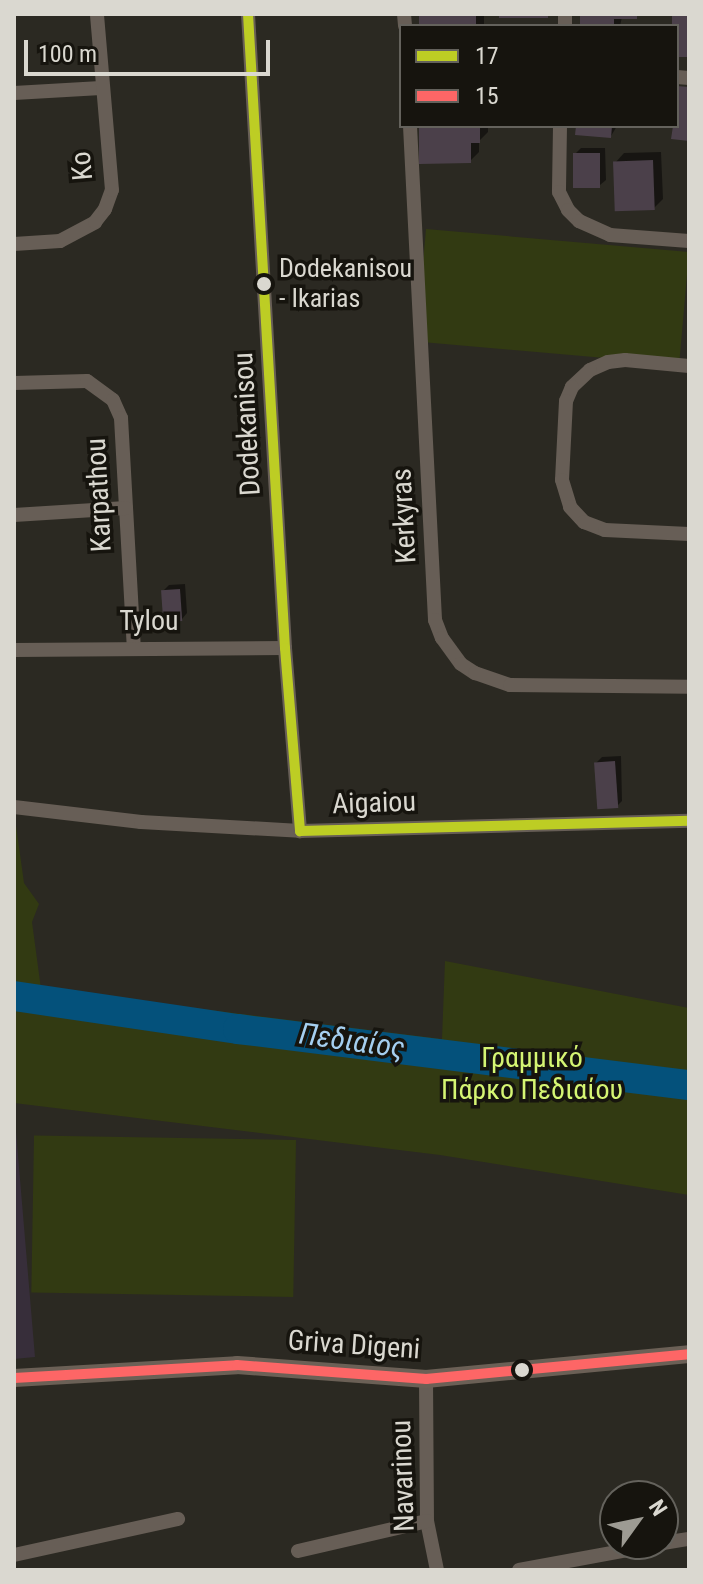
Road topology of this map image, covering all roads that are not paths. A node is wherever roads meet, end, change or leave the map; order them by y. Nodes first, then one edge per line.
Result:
1 (97, 14) edge
2 (248, 14) edge
3 (101, 88) junction
4 (14, 93) edge
5 (410, 128) edge
6 (560, 128) edge
7 (689, 241) edge
8 (14, 244) edge
9 (689, 366) edge
10 (14, 383) edge
11 (126, 508) junction
12 (14, 515) edge
13 (689, 534) edge
14 (134, 647) junction
15 (285, 648) junction
16 (14, 650) edge
17 (689, 687) edge
18 (14, 807) edge
19 (689, 821) edge
20 (300, 831) junction
21 (689, 1354) edge
22 (14, 1378) edge
23 (426, 1379) junction
24 (178, 1519) dead end
25 (427, 1521) junction
26 (298, 1551) dead end
27 (14, 1555) edge
28 (599, 1555) edge
29 (437, 1570) edge
30 (519, 1570) edge

1 - 3 street, Ko
2 - 15 street, Dodekanisou
3 - 4 street
3 - 8 street, Ko
5 - 17 street, Kerkyras
6 - 7 street
9 - 13 street
10 - 11 street, Karpathou
11 - 12 street
11 - 14 street, Karpathou
14 - 15 street, Tylou
14 - 16 street, Tylou
15 - 20 street, Dodekanisou
18 - 20 street, Aigaiou
19 - 20 street, Aigaiou
21 - 23 street, Griva Digeni
22 - 23 street, Griva Digeni
23 - 25 street, Navarinou
24 - 27 street
25 - 26 street
25 - 29 street, Navarinou
28 - 30 street

